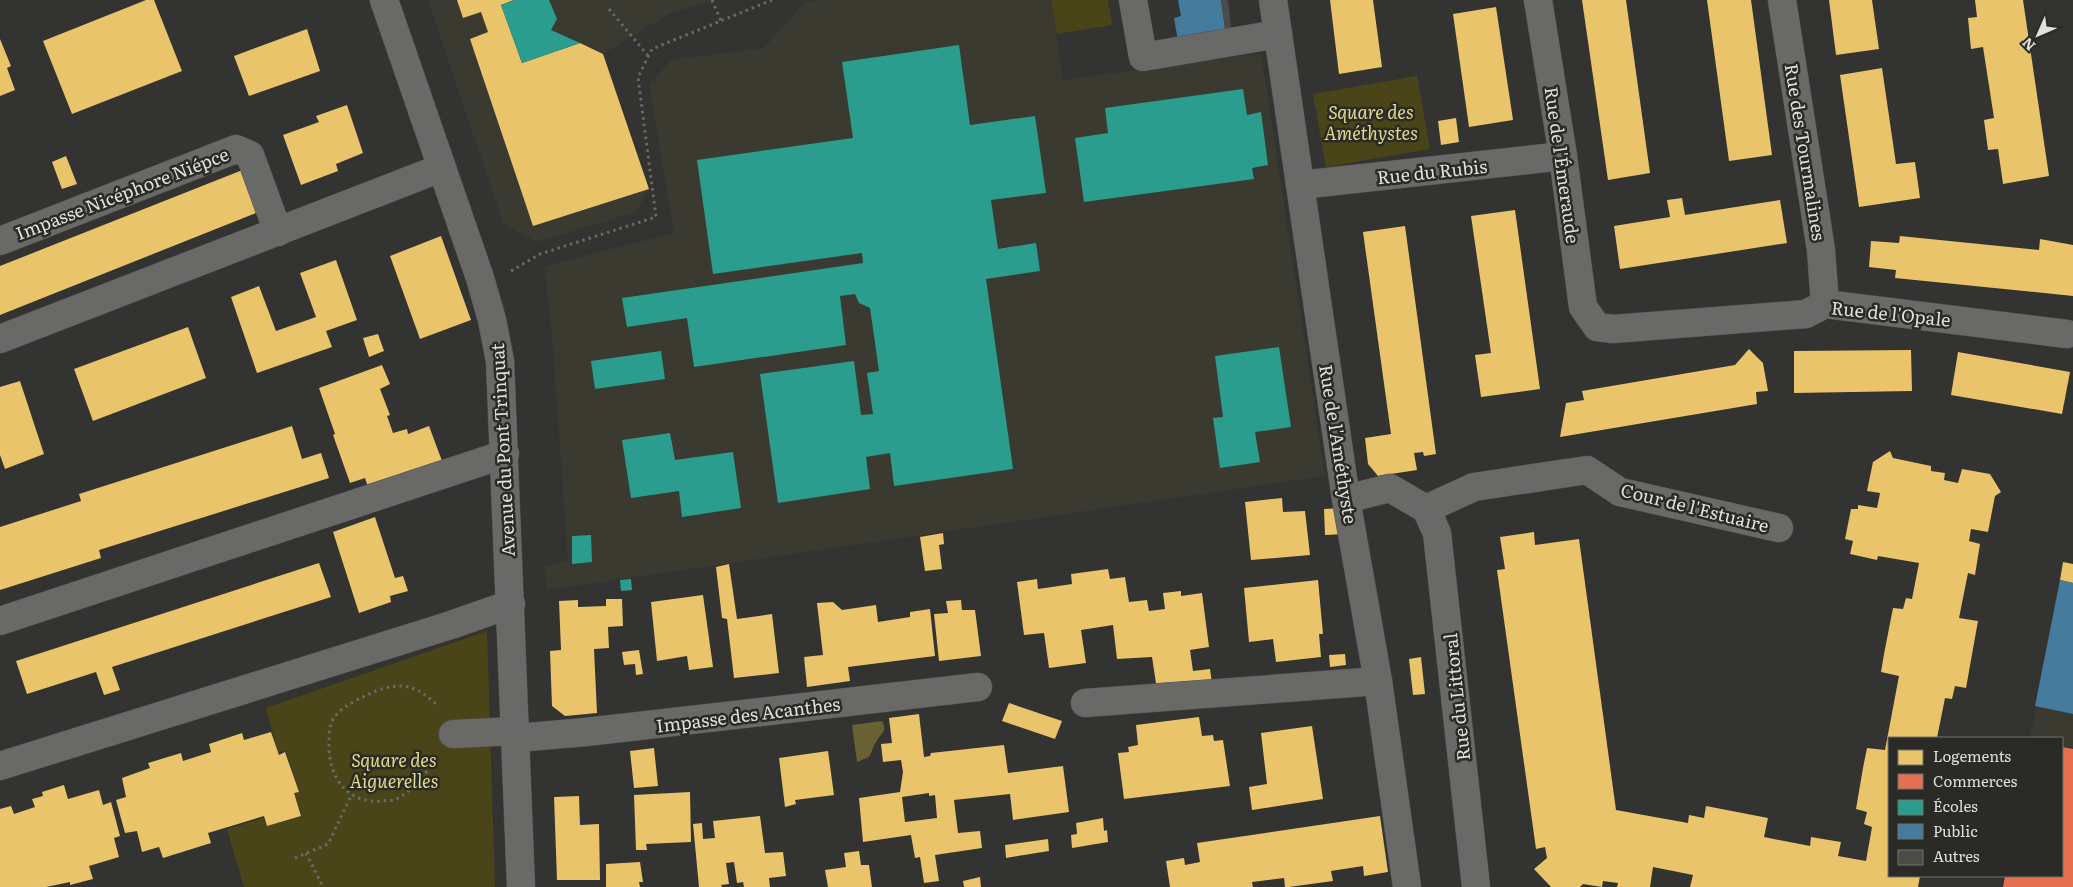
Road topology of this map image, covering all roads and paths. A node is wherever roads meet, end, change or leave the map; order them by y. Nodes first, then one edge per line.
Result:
1 (384, 0) edge
2 (712, 0) edge
3 (772, 0) edge
4 (1133, 0) edge
5 (1273, 0) edge
6 (1538, 0) edge
7 (1782, 0) edge
8 (609, 9) dead end
9 (721, 21) junction
10 (1278, 34) junction
11 (649, 57) junction
12 (1563, 156) junction
13 (441, 168) junction
14 (1300, 185) junction
15 (278, 232) junction
16 (0, 241) edge
17 (483, 288) junction
18 (1825, 304) junction
19 (1597, 327) joint
20 (2068, 334) dead end
21 (0, 338) edge
22 (504, 454) junction
23 (1346, 498) junction
24 (1426, 509) junction
25 (1779, 528) dead end
26 (511, 604) junction
27 (0, 621) edge
28 (1378, 681) junction
29 (978, 687) dead end
30 (1086, 703) dead end
31 (454, 734) junction
32 (516, 734) junction
33 (0, 766) edge
34 (351, 796) junction
35 (306, 853) junction
36 (295, 858) dead end
37 (1402, 886) edge
38 (323, 887) edge
39 (522, 887) edge
40 (1476, 887) edge

1 - 13 street, Avenue du Pont Trinquat
2 - 9 path
3 - 9 path
4 - 10 street
5 - 10 street, Rue de l'Améthyste
6 - 12 street, Rue de l'Émeraude
7 - 18 street, Rue des Tourmalines
8 - 11 path
9 - 11 path
10 - 14 street, Rue de l'Améthyste
11 - 17 path
12 - 14 street, Rue du Rubis
12 - 19 street, Rue de l'Émeraude
13 - 15 street
13 - 17 street, Avenue du Pont Trinquat
14 - 23 street, Rue de l'Améthyste
15 - 16 street, Impasse Nicéphore Niépce
15 - 21 street
17 - 22 street, Avenue du Pont Trinquat
18 - 19 street, Rue de l'Opale
18 - 20 street, Rue de l'Opale
22 - 26 street, Avenue du Pont Trinquat
22 - 27 street
23 - 24 street
23 - 28 street, Rue de l'Améthyste
24 - 25 street, Cour de l'Estuaire
24 - 40 street, Rue du Littoral
26 - 32 street, Avenue du Pont Trinquat
26 - 33 street
28 - 30 street
28 - 37 street, Rue de l'Améthyste
29 - 32 street, Impasse des Acanthes
31 - 32 street, Impasse des Acanthes
31 - 34 path
31 - 34 path
32 - 39 street, Avenue du Pont Trinquat
34 - 35 path
35 - 36 path
35 - 38 path

